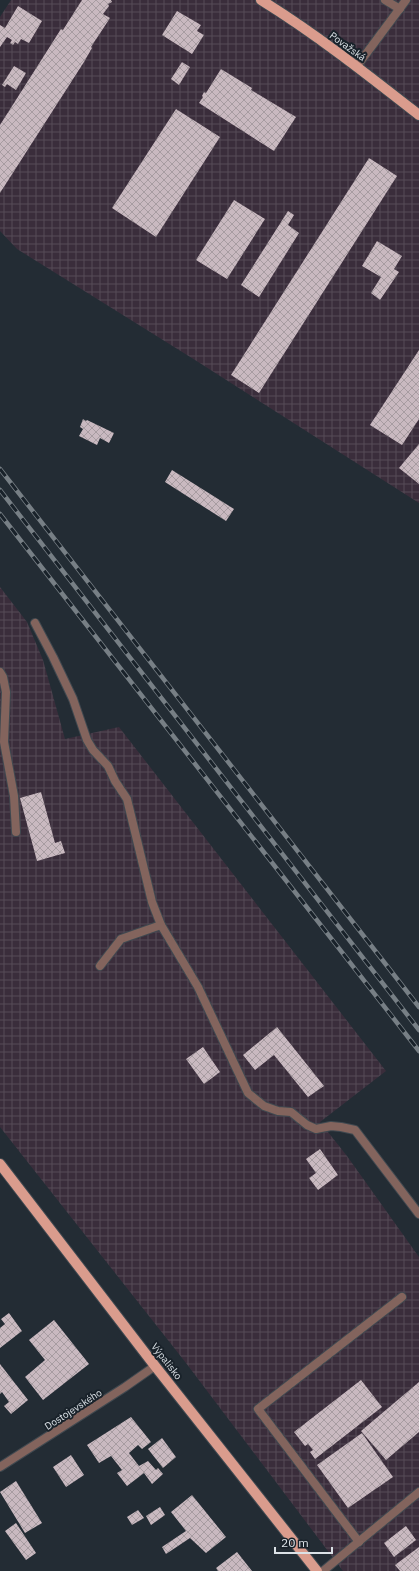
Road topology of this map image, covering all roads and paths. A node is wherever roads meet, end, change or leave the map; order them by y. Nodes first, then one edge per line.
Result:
1 (261, 0) edge
2 (385, 0) edge
3 (406, 0) edge
4 (400, 9) junction
5 (357, 66) junction
6 (419, 115) edge
7 (36, 623) dead end
8 (0, 672) edge
9 (3, 706) edge
10 (16, 832) dead end
11 (161, 925) junction
12 (100, 966) dead end
13 (0, 1164) edge
14 (419, 1214) edge
15 (402, 1297) dead end
16 (155, 1366) junction
17 (0, 1467) edge
18 (419, 1492) edge
19 (359, 1542) junction
20 (317, 1571) edge
21 (322, 1571) edge

1 - 5 main road, Považská
2 - 4 street
3 - 4 street
4 - 5 street
5 - 6 main road, Považská
7 - 11 street
8 - 9 street
9 - 10 street
11 - 12 street
11 - 14 street
13 - 16 main road, Výpalisko
15 - 19 street
16 - 17 street, Dostojevského
16 - 20 main road, Výpalisko
18 - 19 street
19 - 21 street

